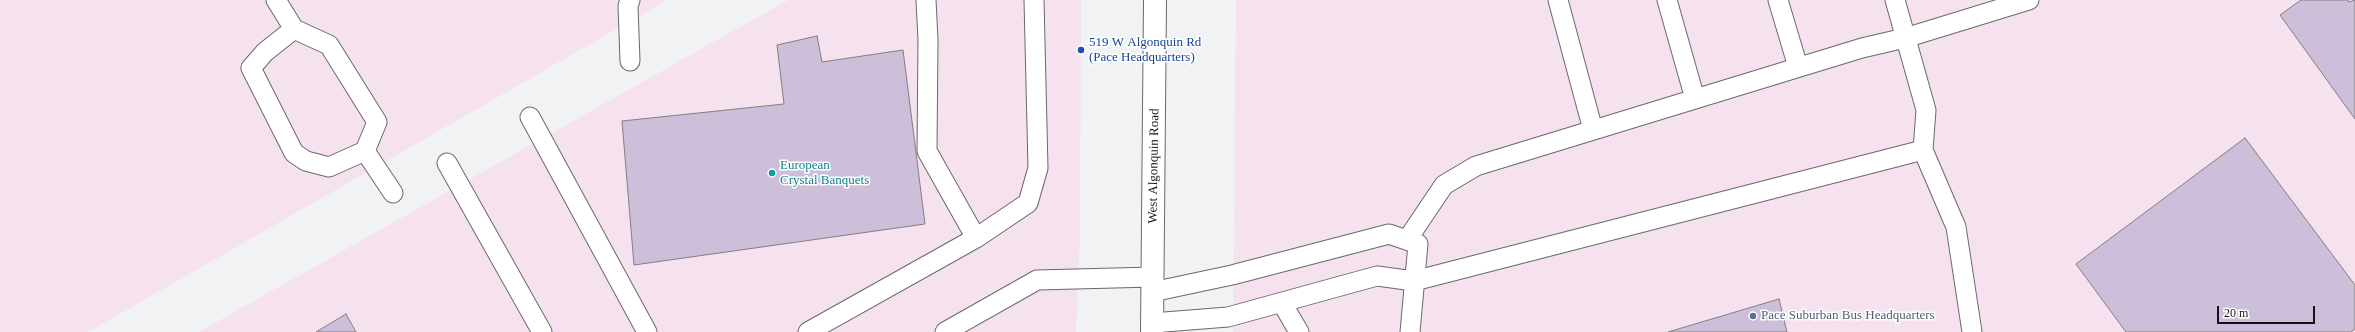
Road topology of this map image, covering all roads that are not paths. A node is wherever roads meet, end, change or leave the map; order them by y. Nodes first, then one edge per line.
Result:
1 (276, 0) edge
2 (630, 0) edge
3 (926, 0) edge
4 (1034, 0) edge
5 (1156, 0) edge
6 (1558, 0) edge
7 (1668, 0) edge
8 (1778, 0) edge
9 (1895, 0) edge
10 (2029, 0) edge
11 (294, 29) junction
12 (1905, 38) junction
13 (630, 61) dead end
14 (1798, 68) junction
15 (1695, 99) junction
16 (530, 117) dead end
17 (1593, 130) junction
18 (1923, 150) junction
19 (365, 151) junction
20 (447, 163) dead end
21 (393, 193) dead end
22 (976, 238) junction
23 (1412, 242) junction
24 (1414, 281) junction
25 (1152, 285) junction
26 (1282, 303) junction
27 (1152, 328) edge
28 (542, 332) edge
29 (647, 332) edge
30 (808, 332) edge
31 (945, 332) edge
32 (1299, 332) edge
33 (1410, 332) edge
34 (1972, 332) edge

1 - 11 lane
2 - 13 lane
3 - 22 lane
4 - 22 lane
5 - 25 main road, West Algonquin Road
6 - 17 lane
7 - 15 lane
8 - 14 lane
9 - 12 lane
10 - 12 lane
11 - 19 lane
11 - 19 lane
12 - 14 lane
12 - 18 lane
14 - 15 lane
15 - 17 lane
16 - 29 lane
17 - 23 lane
18 - 24 lane
18 - 34 lane
19 - 21 lane
20 - 28 lane
22 - 30 lane
23 - 24 lane
23 - 25 lane
24 - 26 lane
24 - 33 lane
25 - 27 main road, West Algonquin Road
25 - 31 lane
26 - 27 lane
26 - 32 lane

